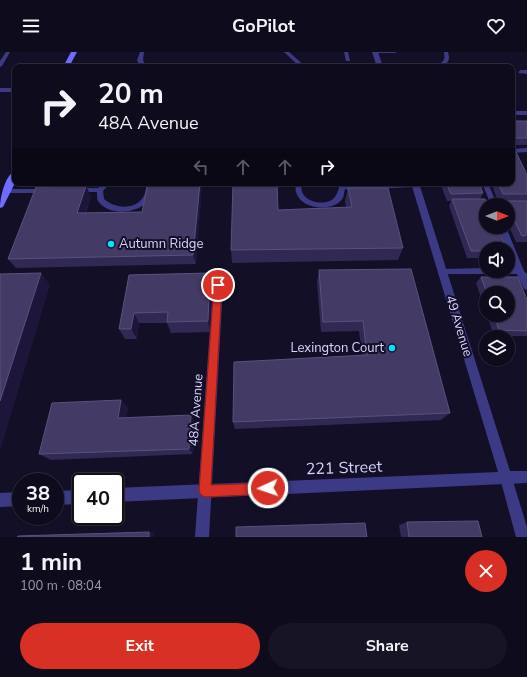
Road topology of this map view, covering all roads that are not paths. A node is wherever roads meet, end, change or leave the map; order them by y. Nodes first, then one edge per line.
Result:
1 (8, 52) edge
2 (74, 52) edge
3 (142, 52) edge
4 (286, 52) edge
5 (346, 52) edge
6 (375, 52) edge
7 (395, 52) edge
8 (446, 52) edge
9 (348, 60) dead end
10 (68, 64) edge
11 (142, 64) edge
12 (299, 64) edge
13 (379, 64) edge
14 (445, 64) edge
15 (0, 65) edge
16 (0, 85) edge
17 (12, 85) edge
18 (0, 90) edge
19 (12, 90) edge
20 (515, 113) edge
21 (527, 113) edge
22 (527, 150) edge
23 (515, 151) edge
24 (12, 180) edge
25 (104, 186) edge
26 (150, 186) edge
27 (300, 186) edge
28 (341, 186) edge
29 (416, 186) edge
30 (486, 186) edge
31 (69, 190) edge
32 (100, 190) junction
33 (53, 191) edge
34 (6, 192) junction
35 (491, 198) edge
36 (0, 205) edge
37 (505, 234) edge
38 (442, 272) junction
39 (519, 272) junction
40 (527, 279) edge
41 (218, 285) dead end
42 (527, 287) edge
43 (527, 477) edge
44 (506, 478) junction
45 (205, 491) junction
46 (124, 495) edge
47 (12, 499) edge
48 (0, 500) edge
49 (202, 537) edge
50 (523, 537) edge

1 - 15 lane
2 - 10 main road
3 - 11 lane
4 - 12 lane
5 - 9 lane
6 - 7 lane
6 - 13 street
8 - 14 lane
16 - 17 lane
18 - 19 lane
20 - 21 street
22 - 23 lane
24 - 34 main road
25 - 32 lane
26 - 32 lane
27 - 28 lane
29 - 38 street, 49 Avenue
30 - 35 lane
31 - 32 lane
33 - 34 lane
34 - 36 main road
37 - 39 lane
38 - 39 lane
38 - 44 street, 49 Avenue
39 - 40 lane
39 - 42 lane
41 - 45 street, 48A Avenue
43 - 44 street, 221 Street
44 - 45 street, 221 Street
44 - 50 street, 49 Avenue
45 - 46 street, 221 Street
45 - 49 street, 48A Avenue
47 - 48 street

